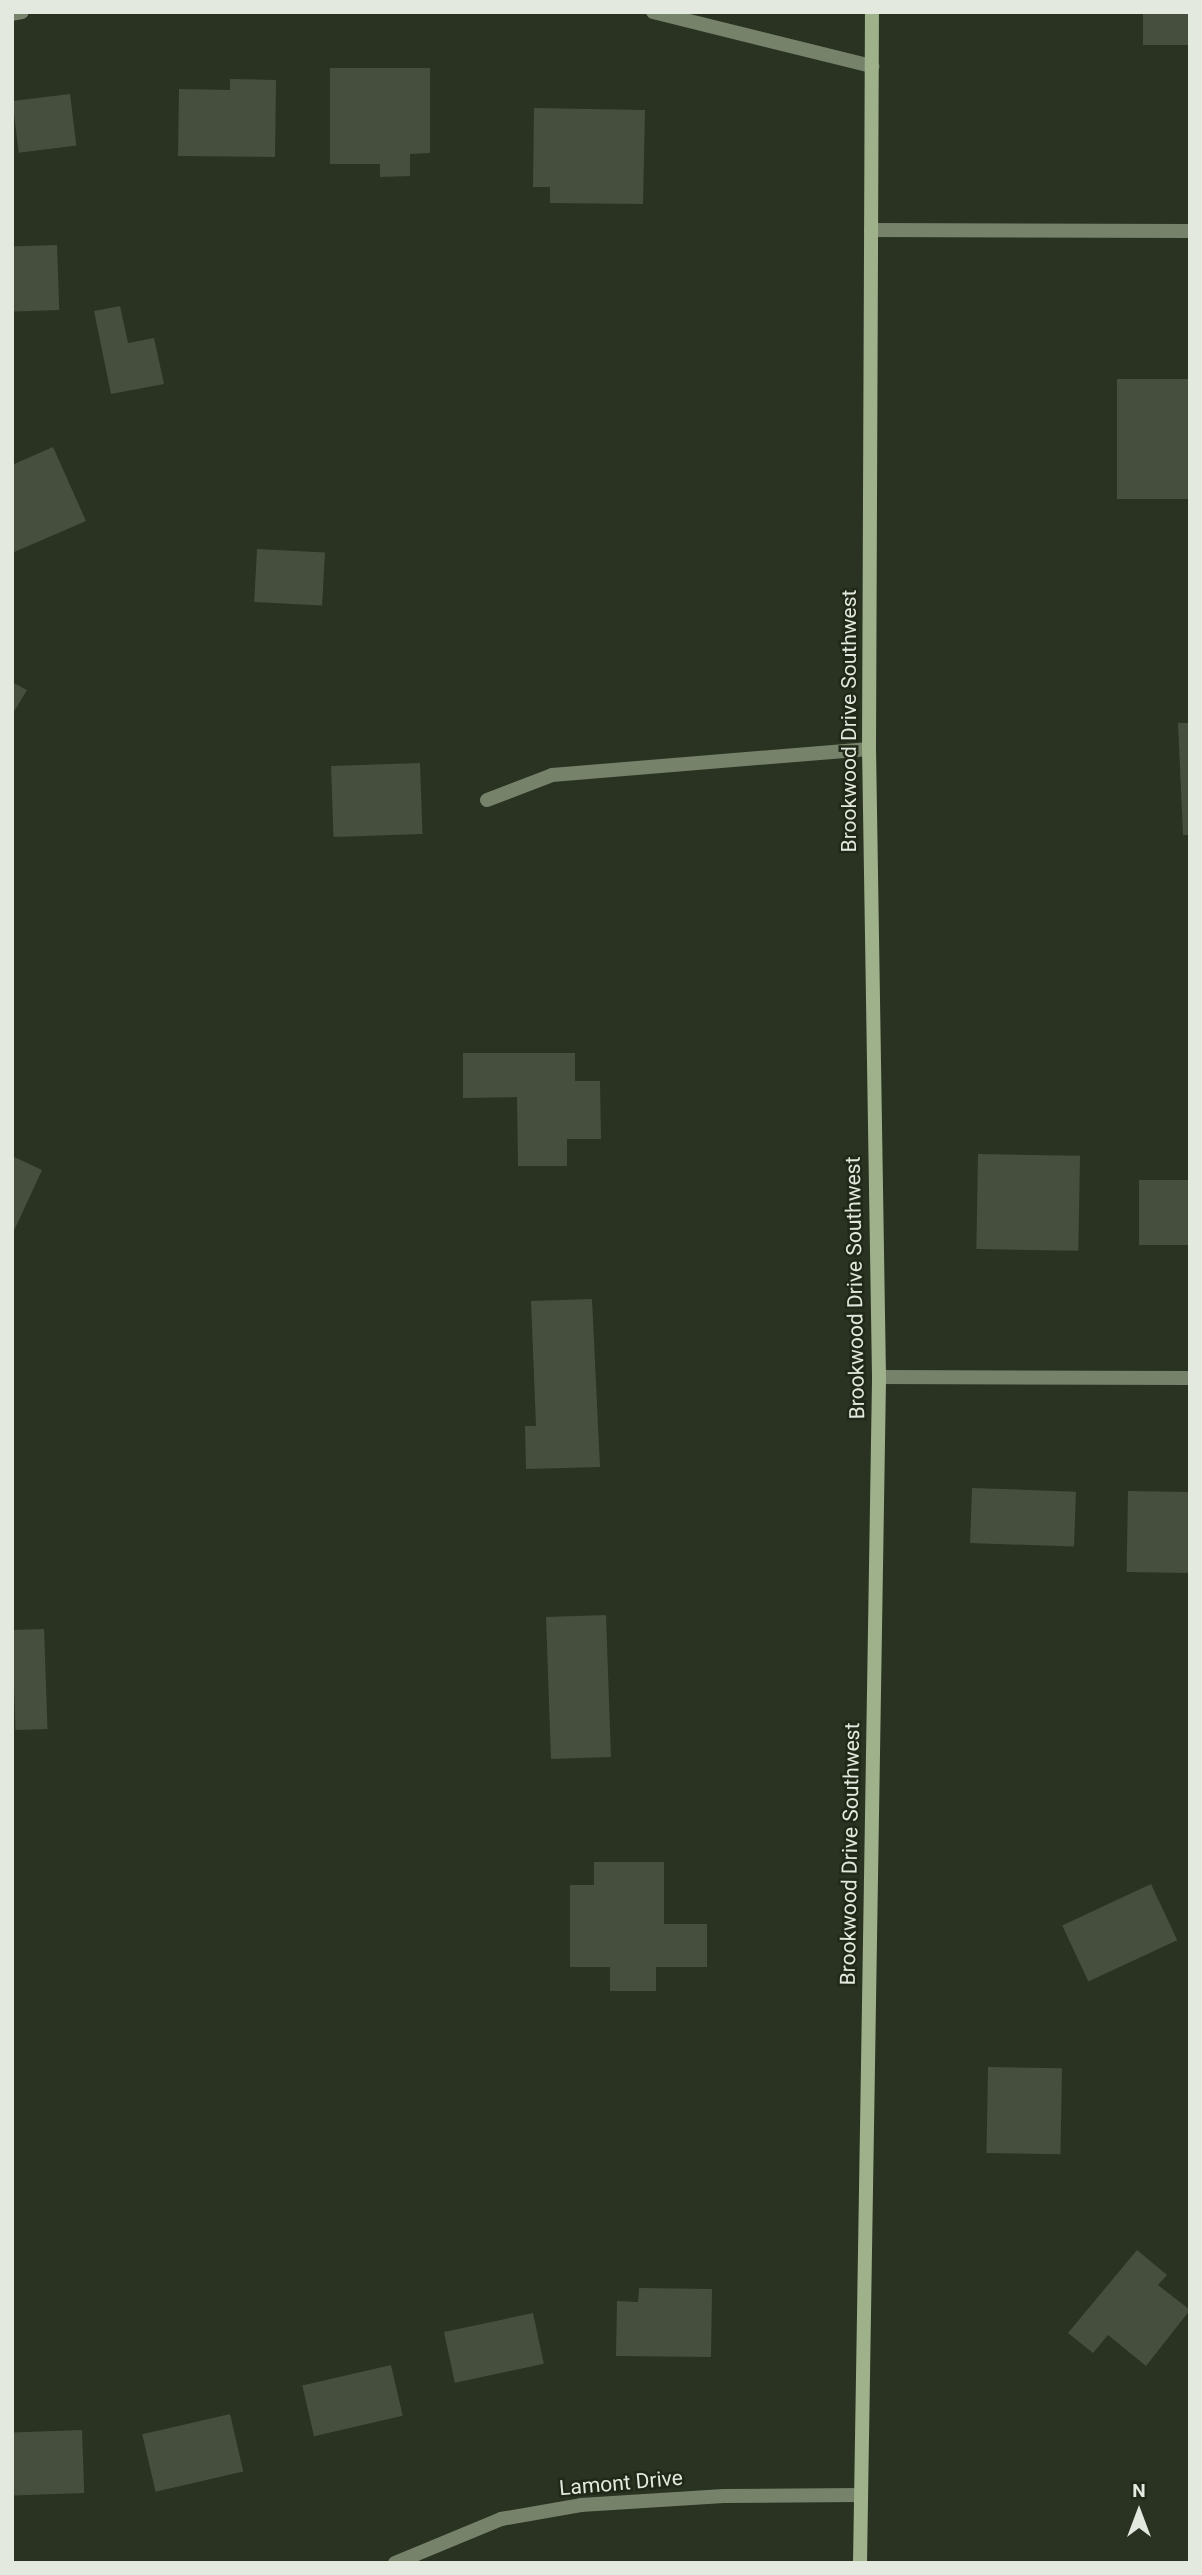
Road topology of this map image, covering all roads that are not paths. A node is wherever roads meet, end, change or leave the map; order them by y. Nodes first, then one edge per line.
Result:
1 (22, 12) edge
2 (653, 12) edge
3 (872, 12) edge
4 (12, 14) edge
5 (872, 66) junction
6 (871, 230) junction
7 (1190, 231) edge
8 (869, 749) junction
9 (487, 800) dead end
10 (878, 1377) junction
11 (1190, 1378) edge
12 (860, 2495) junction
13 (395, 2563) edge
14 (860, 2563) edge

1 - 4 street
2 - 5 street
3 - 5 street, Brookwood Drive Southwest
5 - 6 street, Brookwood Drive Southwest
6 - 7 street
6 - 8 street, Brookwood Drive Southwest
8 - 9 street
8 - 10 street, Brookwood Drive Southwest
10 - 11 street
10 - 12 street, Brookwood Drive Southwest
12 - 13 street, Lamont Drive
12 - 14 street, Brookwood Drive Southwest

